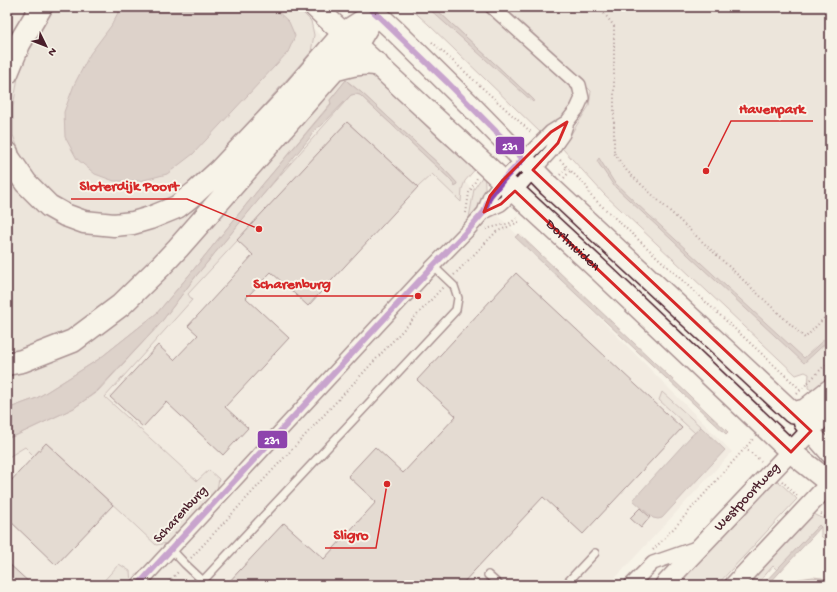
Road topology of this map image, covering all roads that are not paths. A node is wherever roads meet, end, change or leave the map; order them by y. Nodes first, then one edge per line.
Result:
1 (26, 7) edge
2 (42, 7) edge
3 (315, 7) edge
4 (492, 7) edge
5 (372, 10) edge
6 (7, 34) edge
7 (350, 39) junction
8 (377, 64) junction
9 (332, 70) junction
10 (7, 73) edge
11 (568, 122) junction
12 (7, 153) edge
13 (528, 164) junction
14 (509, 186) junction
15 (433, 266) junction
16 (7, 364) edge
17 (830, 390) edge
18 (830, 410) edge
19 (793, 413) junction
20 (811, 431) junction
21 (791, 452) junction
22 (830, 454) edge
23 (830, 483) edge
24 (700, 546) junction
25 (172, 549) junction
26 (595, 553) dead end
27 (488, 575) dead end
28 (201, 583) edge
29 (138, 585) edge
30 (499, 585) edge
31 (565, 585) edge
32 (631, 585) edge
33 (664, 585) edge
34 (734, 585) edge

1 - 6 highway
2 - 10 highway
3 - 7 main road, Dortmuiden
4 - 11 street
5 - 7 highway
5 - 13 main road, Dortmuiden
7 - 8 main road, Dortmuiden
7 - 9 highway
7 - 12 highway
8 - 9 highway
8 - 14 main road, Dortmuiden
9 - 16 highway
11 - 13 street
11 - 13 street
13 - 14 street, Scharenburg
13 - 19 main road, Dortmuiden
14 - 15 street, Scharenburg
14 - 21 main road, Dortmuiden
15 - 25 street, Scharenburg
15 - 28 lane
17 - 19 main road
18 - 20 main road, Westpoortweg
19 - 20 main road, Dortmuiden
20 - 21 main road, Westpoortweg
20 - 22 main road, Dortmuiden
21 - 23 main road, Dortmuiden
21 - 24 main road, Westpoortweg
23 - 34 main road
24 - 32 street
24 - 33 main road, Westpoortweg
25 - 28 lane
25 - 29 street, Scharenburg
26 - 31 lane
27 - 30 lane

